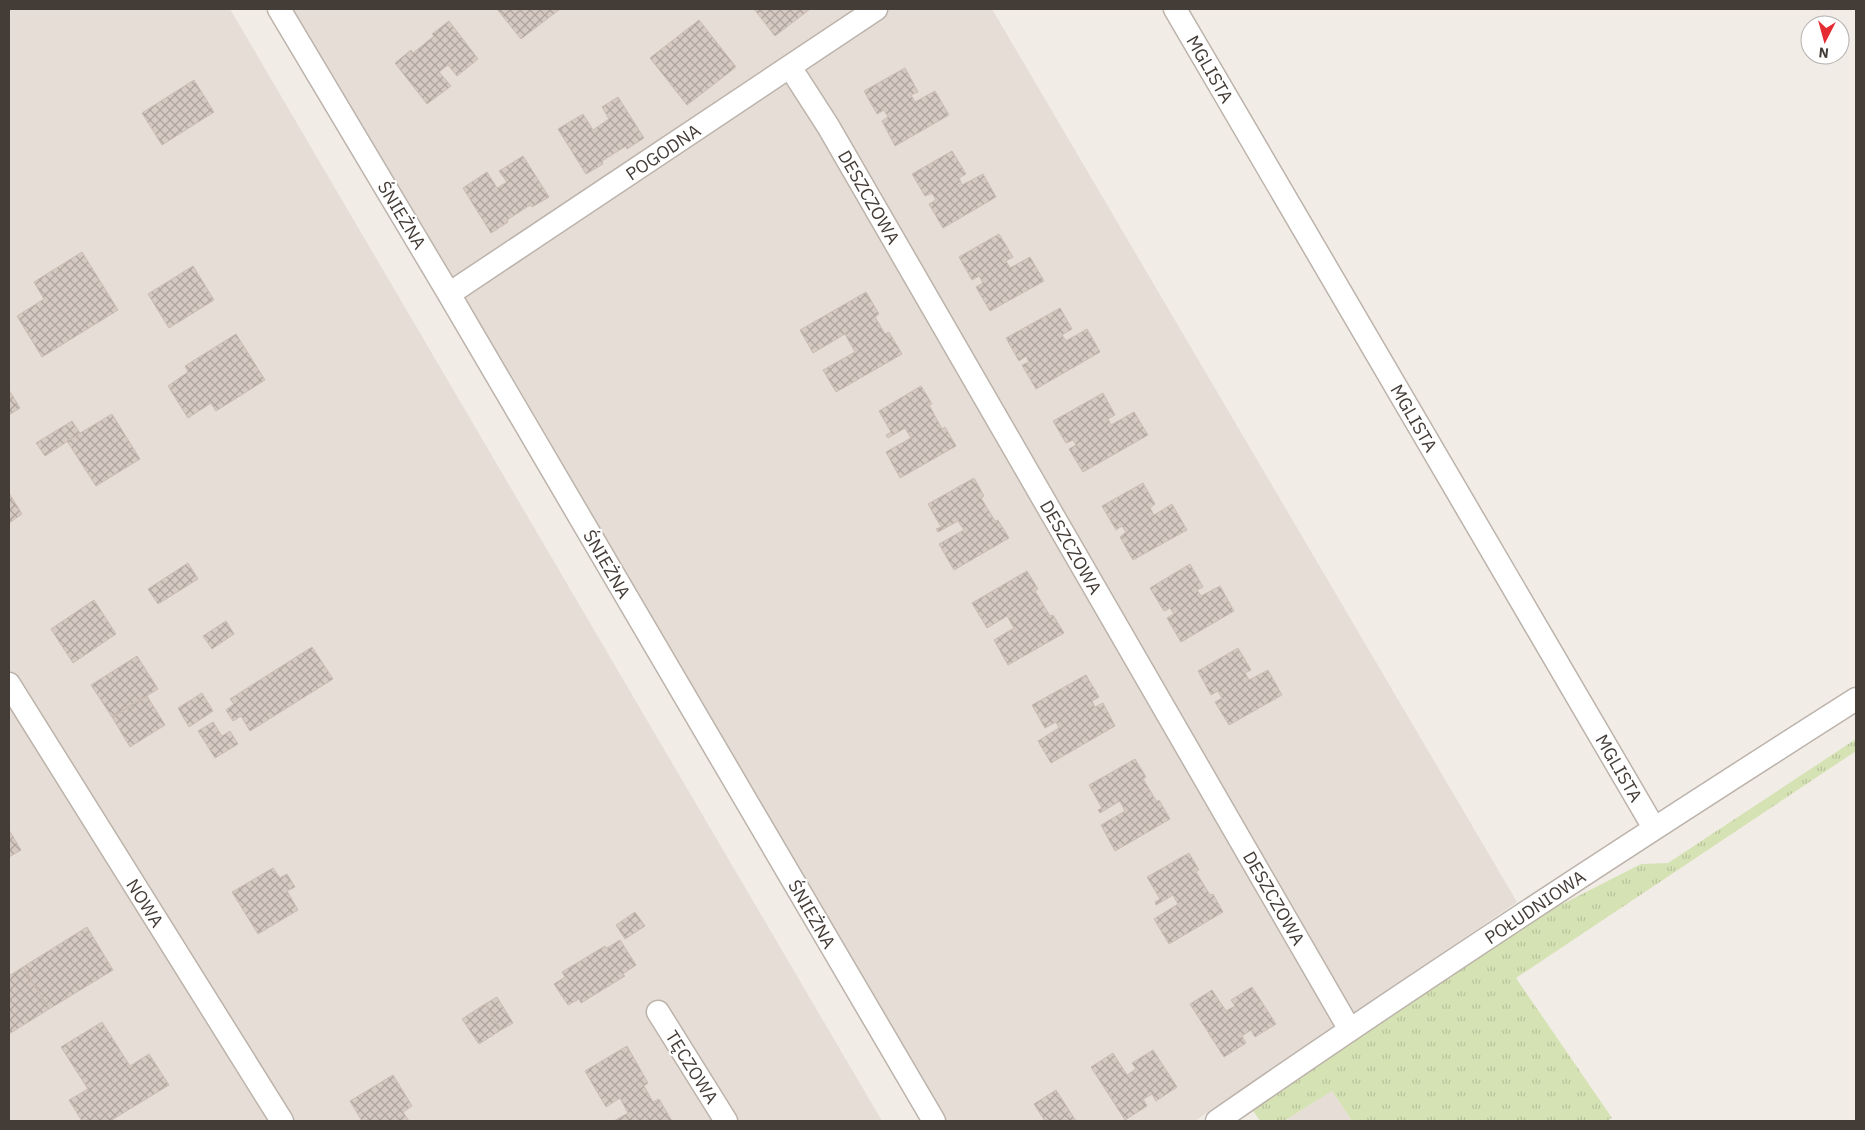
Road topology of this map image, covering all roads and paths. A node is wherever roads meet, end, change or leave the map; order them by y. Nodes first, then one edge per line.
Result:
1 (279, 9) edge
2 (876, 9) edge
3 (1175, 9) edge
4 (790, 67) junction
5 (449, 294) junction
6 (9, 684) edge
7 (1856, 699) edge
8 (1654, 828) junction
9 (658, 1012) dead end
10 (1350, 1030) junction
11 (282, 1121) edge
12 (726, 1121) edge
13 (934, 1121) edge
14 (1217, 1121) edge

1 - 5 street, ŚNIEŻNA
2 - 4 street, POGODNA
3 - 8 street, MGLISTA
4 - 5 street, POGODNA
4 - 10 street, DESZCZOWA
5 - 13 street, ŚNIEŻNA
6 - 11 street, NOWA
7 - 8 street, POŁUDNIOWA
8 - 10 street, POŁUDNIOWA
9 - 12 street, TĘCZOWA
10 - 14 street, POŁUDNIOWA

